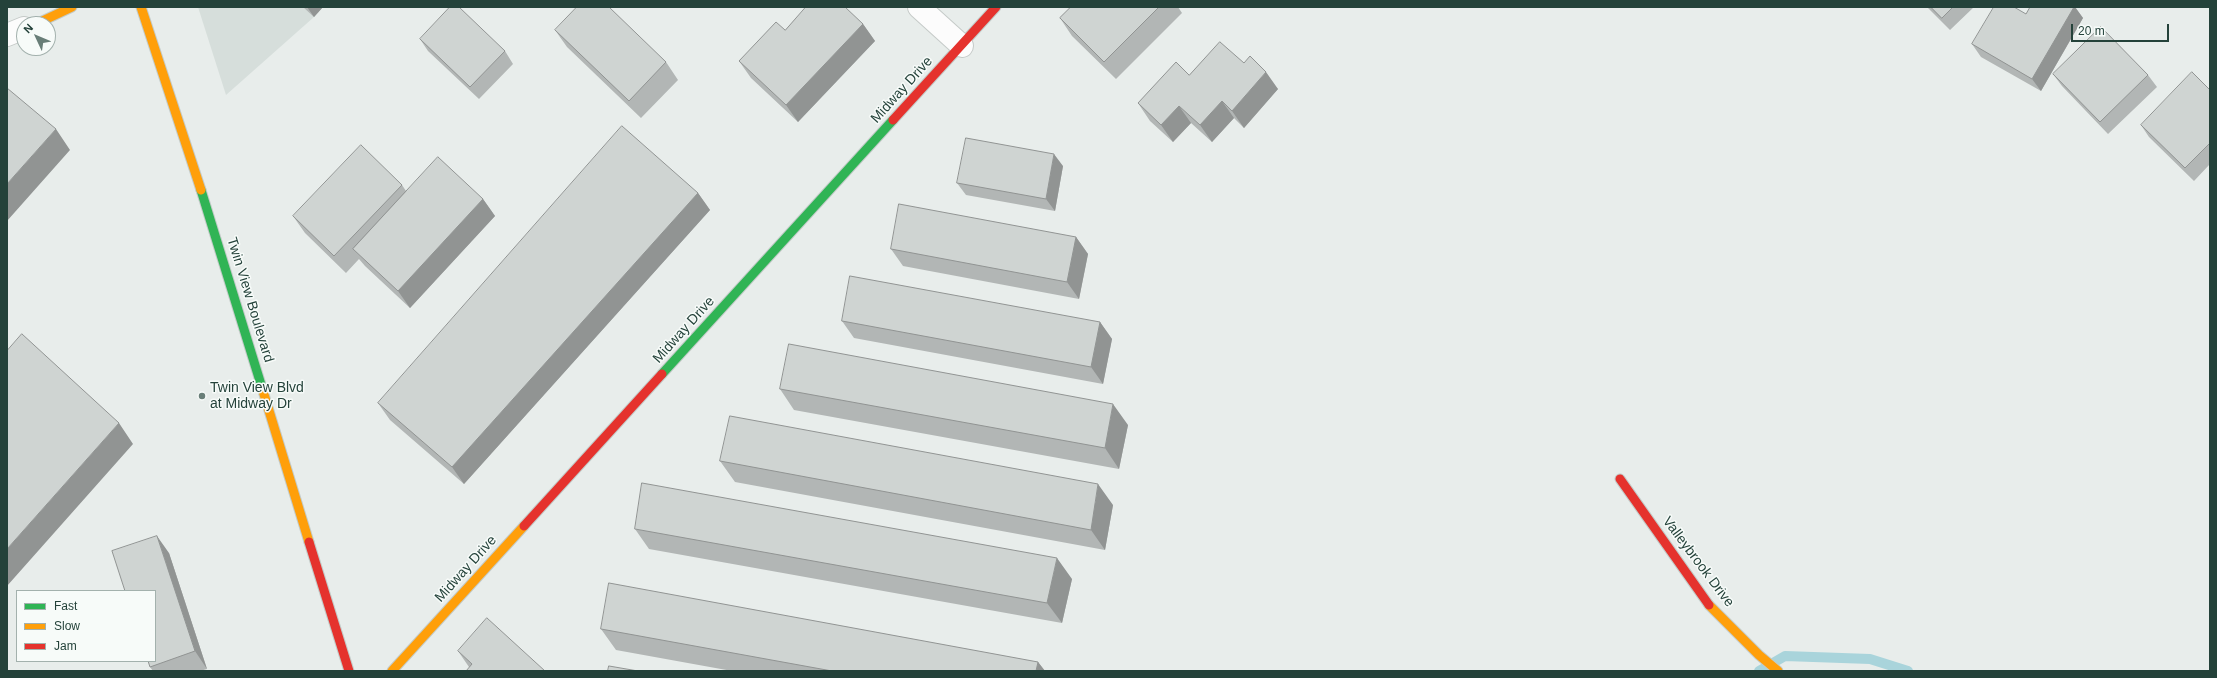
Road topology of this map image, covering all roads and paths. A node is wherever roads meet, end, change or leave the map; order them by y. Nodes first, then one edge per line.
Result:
1 (72, 7) edge
2 (142, 7) edge
3 (919, 7) edge
4 (996, 7) edge
5 (46, 16) edge
6 (16, 30) edge
7 (7, 35) edge
8 (962, 46) junction
9 (1620, 479) dead end
10 (349, 671) edge
11 (392, 671) edge
12 (1778, 671) edge

1 - 5 street
2 - 10 street, Twin View Boulevard
3 - 8 street
4 - 8 street, Midway Drive
6 - 7 street
8 - 11 street, Midway Drive
9 - 12 street, Valleybrook Drive

